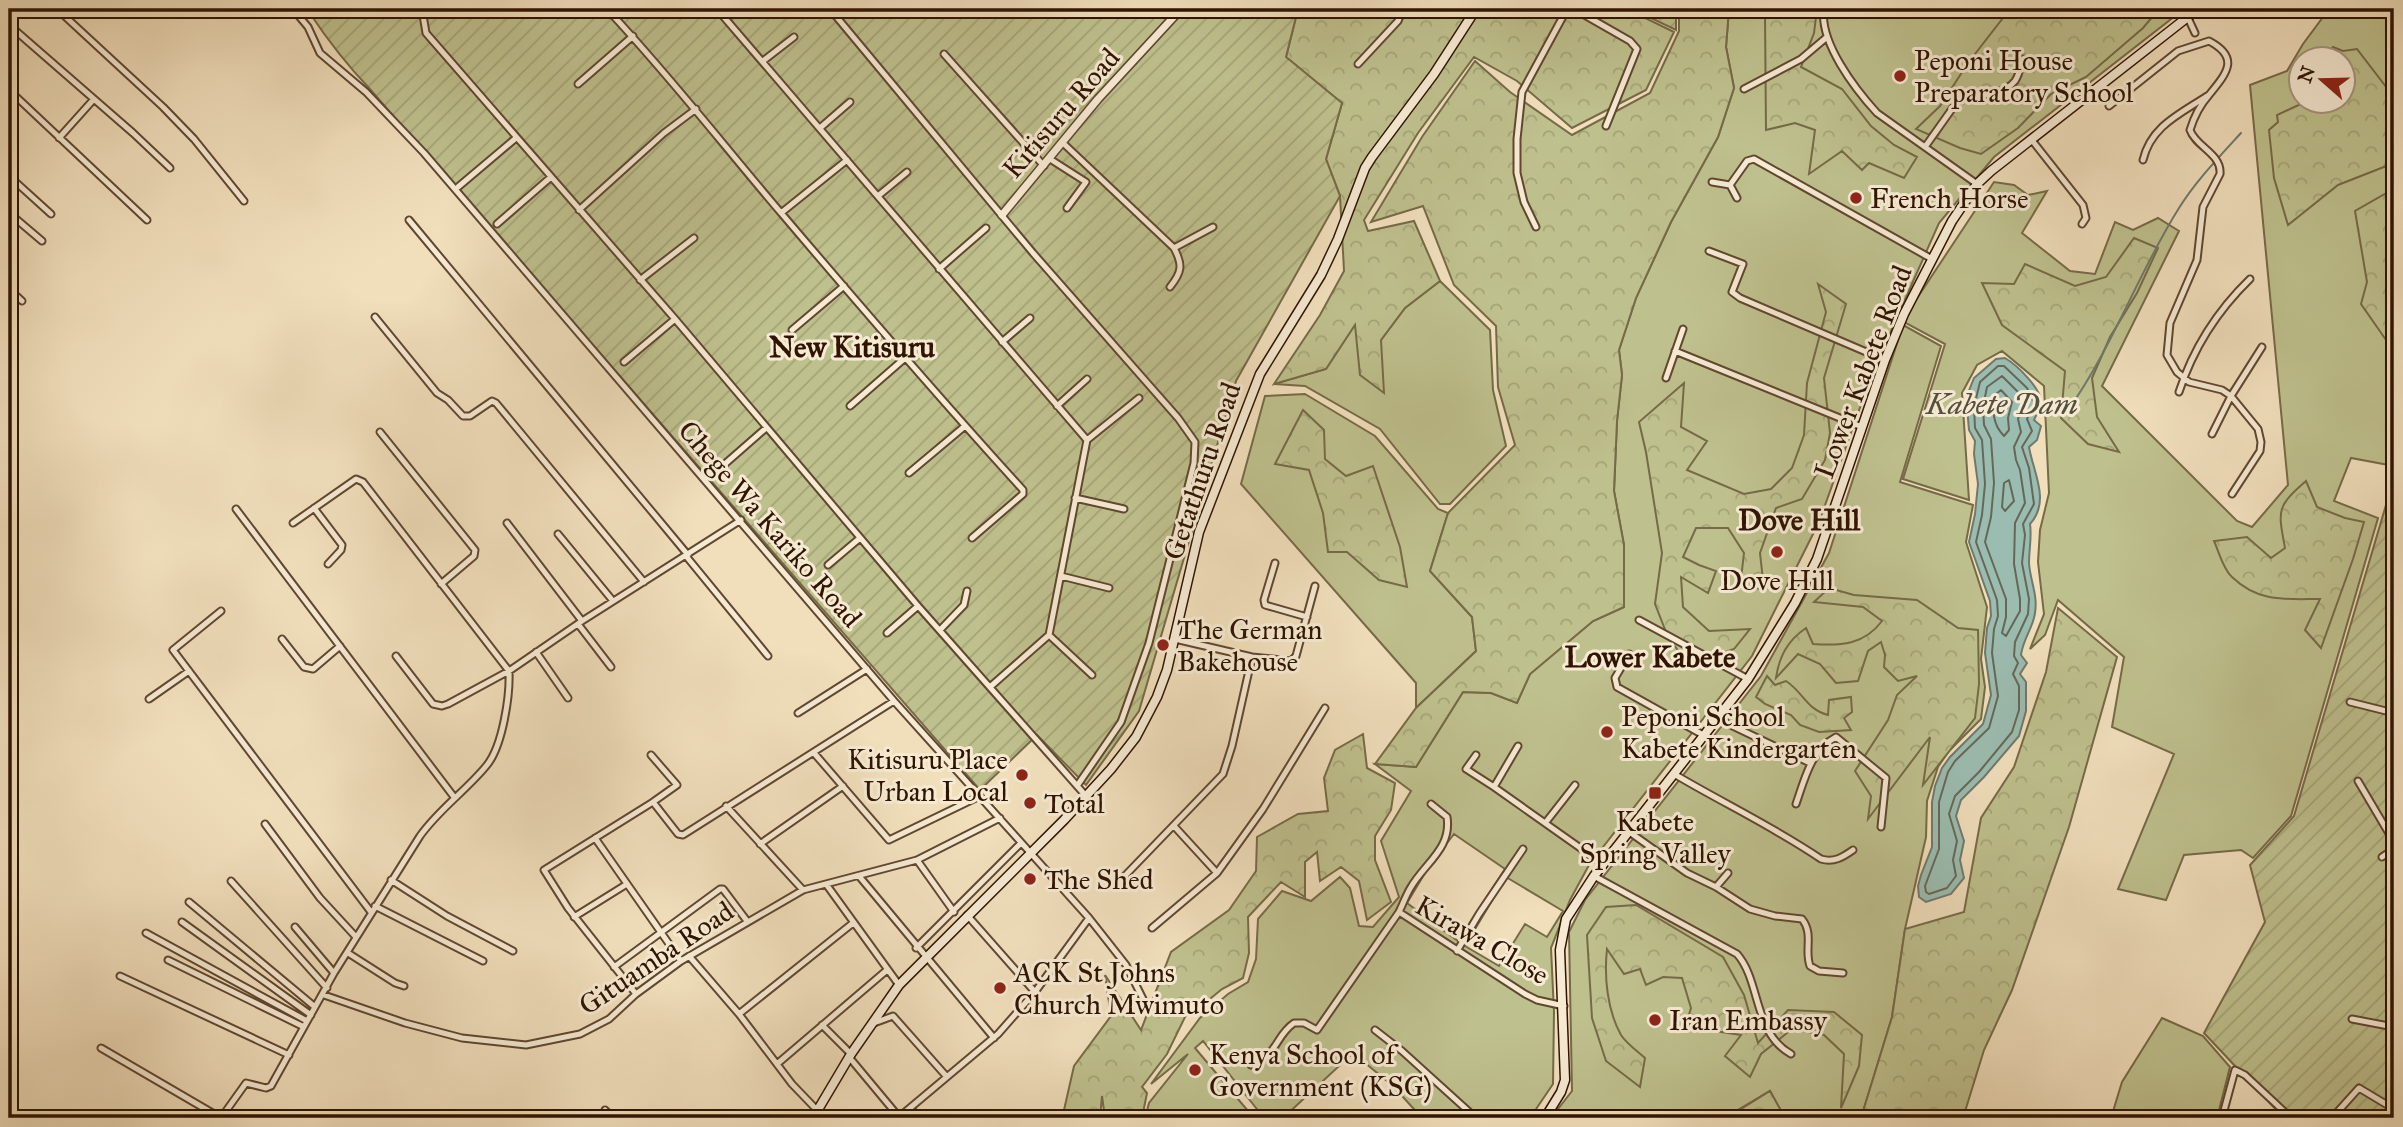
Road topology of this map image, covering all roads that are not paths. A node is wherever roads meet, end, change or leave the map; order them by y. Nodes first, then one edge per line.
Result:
1 (57, 9) edge
2 (293, 9) edge
3 (422, 9) edge
4 (607, 9) edge
5 (717, 9) edge
6 (830, 9) edge
7 (1181, 9) edge
8 (1398, 9) edge
9 (1476, 9) edge
10 (1567, 9) edge
11 (1574, 9) edge
12 (1824, 9) edge
13 (2198, 9) edge
14 (2188, 18) junction
15 (9, 25) edge
16 (632, 36) junction
17 (794, 37) dead end
18 (1827, 37) junction
19 (2197, 38) junction
20 (944, 54) dead end
21 (2024, 59) dead end
22 (764, 61) junction
23 (1358, 64) dead end
24 (578, 84) dead end
25 (1744, 89) dead end
26 (9, 90) edge
27 (2209, 94) junction
28 (94, 99) junction
29 (850, 102) dead end
30 (2109, 106) dead end
31 (696, 109) junction
32 (1606, 126) dead end
33 (820, 128) junction
34 (59, 138) junction
35 (516, 138) junction
36 (2031, 139) junction
37 (1063, 143) junction
38 (1925, 147) junction
39 (846, 160) junction
40 (2143, 160) dead end
41 (1047, 163) junction
42 (170, 168) dead end
43 (907, 172) dead end
44 (9, 176) edge
45 (551, 177) junction
46 (1712, 182) dead end
47 (1977, 184) junction
48 (1730, 186) junction
49 (457, 187) dead end
50 (878, 196) junction
51 (1737, 198) dead end
52 (244, 201) dead end
53 (1067, 208) dead end
54 (579, 210) junction
55 (9, 213) edge
56 (781, 213) junction
57 (51, 214) dead end
58 (1002, 215) junction
59 (147, 220) dead end
60 (409, 220) dead end
61 (497, 224) dead end
62 (2082, 224) dead end
63 (1213, 227) dead end
64 (1536, 227) dead end
65 (986, 228) dead end
66 (694, 238) dead end
67 (42, 241) dead end
68 (1174, 248) junction
69 (1709, 251) dead end
70 (1932, 259) junction
71 (939, 269) junction
72 (2250, 279) dead end
73 (640, 280) junction
74 (844, 286) junction
75 (1170, 287) dead end
76 (9, 289) edge
77 (22, 301) dead end
78 (375, 317) dead end
79 (1030, 318) dead end
80 (675, 319) junction
81 (1683, 328) dead end
82 (792, 330) dead end
83 (1002, 342) junction
84 (2262, 347) dead end
85 (1675, 351) junction
86 (905, 358) junction
87 (1885, 360) junction
88 (624, 362) dead end
89 (2184, 377) junction
90 (1666, 378) dead end
91 (1087, 379) dead end
92 (2179, 392) dead end
93 (2231, 396) junction
94 (1139, 398) dead end
95 (1057, 405) junction
96 (850, 406) dead end
97 (965, 426) junction
98 (1862, 427) junction
99 (766, 428) junction
100 (380, 432) dead end
101 (2212, 434) dead end
102 (1087, 440) junction
103 (909, 472) dead end
104 (710, 477) dead end
105 (2232, 494) dead end
106 (1075, 498) junction
107 (314, 508) junction
108 (236, 509) dead end
109 (1124, 509) dead end
110 (741, 520) junction
111 (293, 523) dead end
112 (506, 523) dead end
113 (558, 534) dead end
114 (860, 538) junction
115 (972, 538) dead end
116 (687, 555) junction
117 (1275, 563) dead end
118 (328, 564) dead end
119 (828, 565) dead end
120 (1061, 576) junction
121 (644, 582) junction
122 (441, 584) junction
123 (1315, 586) dead end
124 (1109, 588) dead end
125 (967, 591) dead end
126 (613, 601) junction
127 (918, 606) junction
128 (221, 611) dead end
129 (1307, 617) junction
130 (1639, 620) dead end
131 (580, 622) junction
132 (940, 630) junction
133 (887, 633) dead end
134 (1049, 635) junction
135 (282, 639) dead end
136 (1175, 639) junction
137 (341, 646) junction
138 (536, 652) junction
139 (1629, 654) dead end
140 (396, 656) dead end
141 (768, 656) dead end
142 (1252, 657) junction
143 (611, 667) dead end
144 (867, 669) junction
145 (189, 671) junction
146 (509, 671) junction
147 (1092, 675) dead end
148 (1748, 679) junction
149 (990, 687) junction
150 (568, 698) dead end
151 (149, 699) dead end
152 (894, 701) junction
153 (2350, 702) dead end
154 (1325, 708) dead end
155 (798, 713) dead end
156 (2394, 713) edge
157 (1718, 719) junction
158 (1705, 736) junction
159 (1518, 746) dead end
160 (814, 753) junction
161 (651, 755) dead end
162 (1476, 755) dead end
163 (1810, 763) junction
164 (1674, 774) junction
165 (2358, 781) dead end
166 (1575, 785) dead end
167 (843, 786) junction
168 (1077, 786) junction
169 (1494, 787) junction
170 (980, 796) junction
171 (1086, 796) junction
172 (454, 797) junction
173 (653, 802) junction
174 (1431, 804) dead end
175 (1796, 804) dead end
176 (726, 806) junction
177 (1000, 818) junction
178 (1546, 822) junction
179 (265, 824) dead end
180 (1174, 826) junction
181 (1881, 827) dead end
182 (1629, 831) junction
183 (595, 838) junction
184 (2394, 842) edge
185 (1021, 843) junction
186 (760, 844) junction
187 (1523, 849) dead end
188 (1853, 849) dead end
189 (2394, 849) edge
190 (1030, 853) junction
191 (2382, 856) dead end
192 (917, 860) junction
193 (1603, 864) junction
194 (1217, 873) junction
195 (1728, 873) dead end
196 (859, 876) junction
197 (1594, 876) junction
198 (391, 880) junction
199 (230, 881) dead end
200 (627, 884) junction
201 (826, 884) junction
202 (1117, 884) dead end
203 (1716, 887) junction
204 (803, 890) junction
205 (189, 902) dead end
206 (373, 909) junction
207 (954, 912) junction
208 (1399, 912) junction
209 (967, 915) junction
210 (574, 917) junction
211 (1089, 918) junction
212 (182, 922) dead end
213 (747, 922) junction
214 (853, 923) junction
215 (295, 928) dead end
216 (1152, 928) dead end
217 (146, 933) dead end
218 (661, 933) junction
219 (356, 937) junction
220 (916, 948) junction
221 (513, 951) dead end
222 (1457, 951) junction
223 (348, 953) junction
224 (689, 956) junction
225 (926, 958) junction
226 (169, 960) dead end
227 (483, 961) dead end
228 (681, 961) junction
229 (614, 967) junction
230 (887, 970) junction
231 (334, 973) junction
232 (1843, 973) dead end
233 (120, 976) dead end
234 (899, 985) junction
235 (404, 986) dead end
236 (327, 988) junction
237 (1035, 992) junction
238 (636, 994) junction
239 (324, 995) junction
240 (1143, 999) dead end
241 (1564, 1006) junction
242 (315, 1007) junction
243 (739, 1014) junction
244 (2352, 1019) dead end
245 (307, 1021) junction
246 (822, 1025) junction
247 (871, 1025) junction
248 (2394, 1027) edge
249 (1375, 1030) dead end
250 (994, 1038) junction
251 (101, 1048) dead end
252 (1791, 1054) dead end
253 (289, 1055) junction
254 (850, 1055) junction
255 (777, 1064) junction
256 (1251, 1065) dead end
257 (947, 1077) junction
258 (909, 1109) junction
259 (2394, 1109) edge
260 (604, 1110) dead end
261 (815, 1116) edge
262 (221, 1118) edge
263 (613, 1118) edge
264 (899, 1118) edge
265 (924, 1118) edge
266 (1476, 1118) edge
267 (1545, 1118) edge
268 (2222, 1118) edge
269 (2291, 1118) edge
270 (2332, 1118) edge

1 - 52 street
2 - 110 street, Chege Wa Kariko Road
3 - 35 street
4 - 16 street
5 - 22 street
6 - 58 street
7 - 37 street, Kitisuru Road
8 - 23 street
9 - 136 main road, Getathuru Road
10 - 64 street
11 - 32 street
12 - 18 street
13 - 14 main road, Lower Kabete Road
14 - 19 street
14 - 36 main road, Lower Kabete Road
15 - 28 street
16 - 24 street
16 - 31 street
17 - 22 street
18 - 25 street
18 - 38 street
19 - 27 street
19 - 30 street
20 - 41 street
21 - 38 street
22 - 33 street
26 - 34 street
27 - 40 street
27 - 89 street
28 - 34 street
28 - 42 street
29 - 33 street
31 - 54 street
31 - 56 street
33 - 39 street
34 - 59 street
35 - 45 street
35 - 49 street
36 - 47 main road, Lower Kabete Road
36 - 62 street
37 - 41 street, Kitisuru Road
37 - 68 street
38 - 47 street
39 - 50 street
39 - 56 street
41 - 53 street
41 - 58 street, Kitisuru Road
43 - 50 street
44 - 57 street
45 - 54 street
45 - 61 street
46 - 48 street
47 - 70 main road, Lower Kabete Road
48 - 51 street
48 - 70 street
50 - 71 street
54 - 73 street
55 - 67 street
56 - 74 street
58 - 168 street
60 - 116 street
63 - 68 street
65 - 71 street
66 - 73 street
68 - 75 street
69 - 87 street
70 - 87 main road, Lower Kabete Road
71 - 83 street
72 - 89 street
73 - 80 street
74 - 82 street
74 - 86 street
76 - 77 street
78 - 121 street
79 - 83 street
80 - 88 street
80 - 99 street
81 - 85 street
83 - 95 street
84 - 93 street
85 - 90 street
85 - 98 street
86 - 96 street
86 - 97 street
87 - 98 main road, Lower Kabete Road
89 - 92 street
89 - 93 street
91 - 95 street
93 - 101 street
93 - 105 street
94 - 102 street
95 - 102 street
97 - 103 street
97 - 115 street
98 - 148 main road, Lower Kabete Road
99 - 104 street
99 - 114 street
100 - 122 street
102 - 106 street
106 - 109 street
106 - 120 street
107 - 111 street
107 - 118 street
107 - 122 street
108 - 137 street
110 - 116 street
110 - 144 street, Chege Wa Kariko Road
112 - 131 street
113 - 126 street
114 - 119 street
114 - 127 street
116 - 121 street
116 - 141 street
117 - 129 street
120 - 124 street
120 - 134 street
121 - 126 street
122 - 146 street
123 - 129 street
125 - 132 street
126 - 131 street
127 - 132 street
127 - 133 street
128 - 145 street
129 - 142 street
130 - 148 street
131 - 138 street
131 - 143 street
132 - 149 street
134 - 147 street
134 - 149 street
135 - 137 street
136 - 142 street
136 - 171 main road, Getathuru Road
137 - 172 street
138 - 146 street
138 - 150 street
139 - 158 street
140 - 146 street
142 - 180 street
144 - 152 street, Chege Wa Kariko Road
144 - 155 street
145 - 151 street
145 - 206 street
146 - 172 street
148 - 157 main road, Lower Kabete Road
149 - 168 street
152 - 160 street
152 - 170 street, Chege Wa Kariko Road
153 - 156 street
154 - 194 street
157 - 158 main road, Lower Kabete Road
157 - 163 street
158 - 164 main road, Lower Kabete Road
159 - 169 street
160 - 167 street
160 - 176 street
161 - 173 street
162 - 169 street
163 - 175 street
163 - 181 street
164 - 182 main road, Lower Kabete Road
164 - 188 street
165 - 184 street
166 - 178 street
167 - 170 street
167 - 186 street
168 - 171 street
169 - 178 street
170 - 177 street, Chege Wa Kariko Road
171 - 190 main road, Getathuru Road
172 - 198 street
173 - 176 street
173 - 183 street
174 - 208 street
176 - 186 street
177 - 185 street, Chege Wa Kariko Road
177 - 192 street, Gituamba Road
178 - 193 street
179 - 219 street
180 - 194 street
180 - 202 street
182 - 193 main road, Lower Kabete Road
182 - 203 street
183 - 200 street
183 - 210 street
185 - 190 street, Chege Wa Kariko Road
185 - 207 street
186 - 204 street
187 - 222 street
189 - 191 street
190 - 209 main road, Getathuru Road
190 - 211 street, Chege Wa Kariko Road
192 - 196 street, Gituamba Road
192 - 207 street
193 - 197 main road, Lower Kabete Road
194 - 216 street
195 - 203 street
196 - 201 street, Gituamba Road
196 - 220 street
197 - 241 main road, Lower Kabete Road
197 - 252 street
198 - 206 street
198 - 221 street
199 - 236 street
200 - 210 street
200 - 218 street
201 - 204 street, Gituamba Road
201 - 214 street
203 - 232 street
204 - 213 street, Gituamba Road
205 - 242 street
206 - 219 street
206 - 227 street
207 - 220 street
208 - 222 street, Kirawa Close
208 - 256 street, Kirawa Close
209 - 225 main road, Getathuru Road
209 - 237 street
210 - 229 street
211 - 237 street
211 - 240 street, Chege Wa Kariko Road
212 - 245 street
213 - 218 street
213 - 224 street, Gituamba Road
214 - 230 street
214 - 243 street
215 - 231 street
217 - 245 street
218 - 228 street
218 - 229 street
219 - 223 street
220 - 225 street
222 - 241 street, Kirawa Close
223 - 231 street
223 - 235 street
224 - 228 street, Gituamba Road
224 - 243 street
225 - 234 main road, Getathuru Road
225 - 250 street
226 - 245 street
228 - 238 street, Gituamba Road
229 - 238 street
230 - 234 street
230 - 246 street
231 - 236 street
233 - 253 street
234 - 247 main road, Getathuru Road
236 - 239 street
237 - 250 street
238 - 239 street, Gituamba Road
239 - 242 street
241 - 267 main road, Lower Kabete Road
242 - 245 street
243 - 255 street
244 - 248 street
245 - 253 street
246 - 254 street
246 - 255 street
247 - 254 main road, Getathuru Road
247 - 257 street
249 - 266 street
250 - 257 street
251 - 262 street
253 - 262 street
254 - 261 main road, Getathuru Road
254 - 264 street
255 - 261 street
257 - 258 street
258 - 264 street
258 - 265 street
259 - 270 street
260 - 263 street
268 - 269 street

